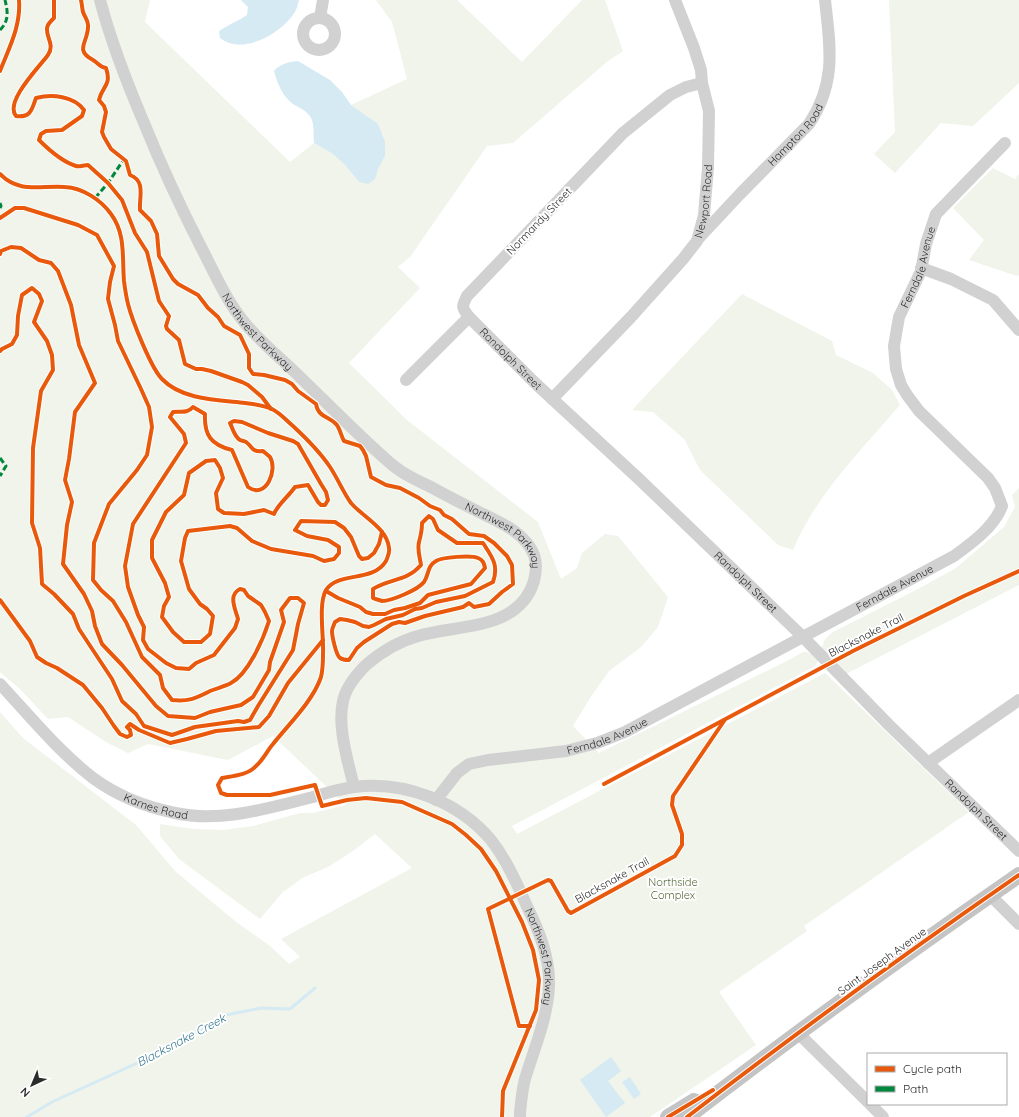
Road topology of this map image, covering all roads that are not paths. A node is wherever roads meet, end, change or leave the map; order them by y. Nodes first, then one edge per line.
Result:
1 (100, 0) edge
2 (323, 0) edge
3 (675, 0) edge
4 (825, 0) edge
5 (320, 18) dead end
6 (702, 83) junction
7 (1005, 143) dead end
8 (697, 241) junction
9 (921, 268) junction
10 (469, 317) junction
11 (1019, 330) edge
12 (406, 380) dead end
13 (552, 399) junction
14 (803, 637) junction
15 (0, 684) edge
16 (1019, 700) edge
17 (928, 763) junction
18 (354, 787) junction
19 (436, 800) junction
20 (1019, 851) edge
21 (1019, 875) edge
22 (990, 895) junction
23 (1019, 924) edge
24 (798, 1033) junction
25 (757, 1063) junction
26 (867, 1101) edge
27 (871, 1105) edge
28 (520, 1117) edge
29 (668, 1117) edge
30 (687, 1117) edge
31 (883, 1117) edge

1 - 18 street, Northwest Parkway
2 - 5 street
3 - 6 street, Newport Road
4 - 8 street, Hampton Road
6 - 8 street, Newport Road
6 - 10 street, Normandy Street
7 - 9 street, Ferndale Avenue
8 - 13 street, Newport Road
9 - 11 street
9 - 14 street, Ferndale Avenue
10 - 12 street
10 - 13 street, Randolph Street
13 - 14 street, Randolph Street
14 - 17 street, Randolph Street
14 - 19 street, Ferndale Avenue
15 - 18 street, Karnes Road
16 - 17 street
17 - 20 street, Randolph Street
18 - 19 street, Northwest Parkway
19 - 28 street, Northwest Parkway
21 - 22 main road, Saint Joseph Avenue
22 - 23 street
22 - 24 main road, Saint Joseph Avenue
24 - 25 main road, Saint Joseph Avenue
24 - 26 street
25 - 29 main road, Saint Joseph Avenue
25 - 30 main road, Saint Joseph Avenue
27 - 31 street

